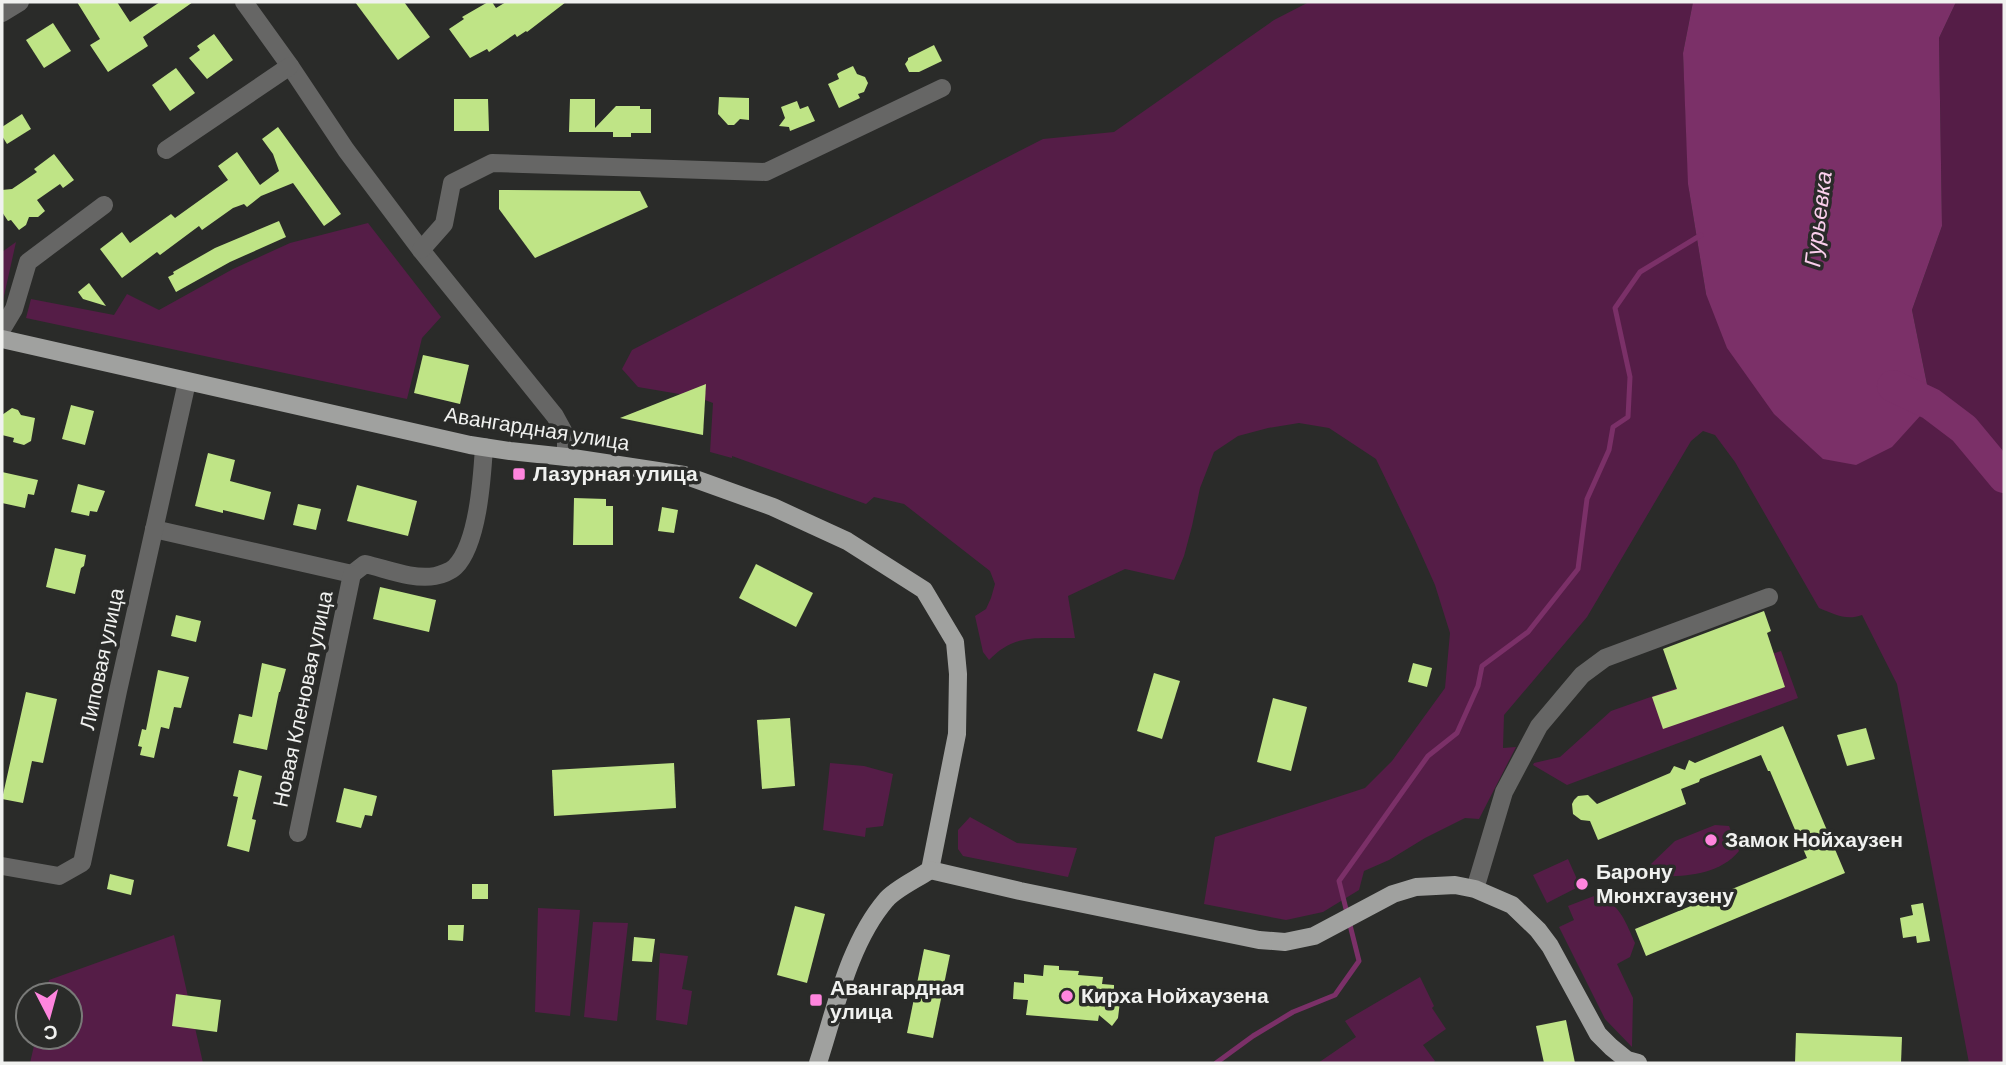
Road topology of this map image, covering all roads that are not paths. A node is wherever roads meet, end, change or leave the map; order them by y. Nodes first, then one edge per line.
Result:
1 (20, 2) edge
2 (244, 2) edge
3 (2, 13) edge
4 (290, 66) junction
5 (942, 88) dead end
6 (166, 150) dead end
7 (104, 205) dead end
8 (421, 250) junction
9 (2, 329) edge
10 (2, 339) edge
11 (187, 382) junction
12 (484, 447) junction
13 (566, 457) junction
14 (154, 529) junction
15 (352, 574) junction
16 (1769, 597) dead end
17 (298, 833) dead end
18 (2, 866) edge
19 (930, 870) junction
20 (1475, 889) junction
21 (818, 1063) edge
22 (1638, 1063) edge

1 - 3 street
2 - 4 street
4 - 6 street
4 - 8 street
5 - 8 street
7 - 9 street
8 - 13 street
10 - 11 main road, Авангардная улица
11 - 12 main road, Авангардная улица
11 - 14 street, Липовая улица
12 - 13 main road, Авангардная улица
12 - 15 street
13 - 19 main road, Авангардная улица
14 - 15 street
14 - 18 street, Липовая улица
15 - 17 street, Новая Кленовая улица
16 - 20 street
19 - 20 main road
19 - 21 main road
20 - 22 main road

